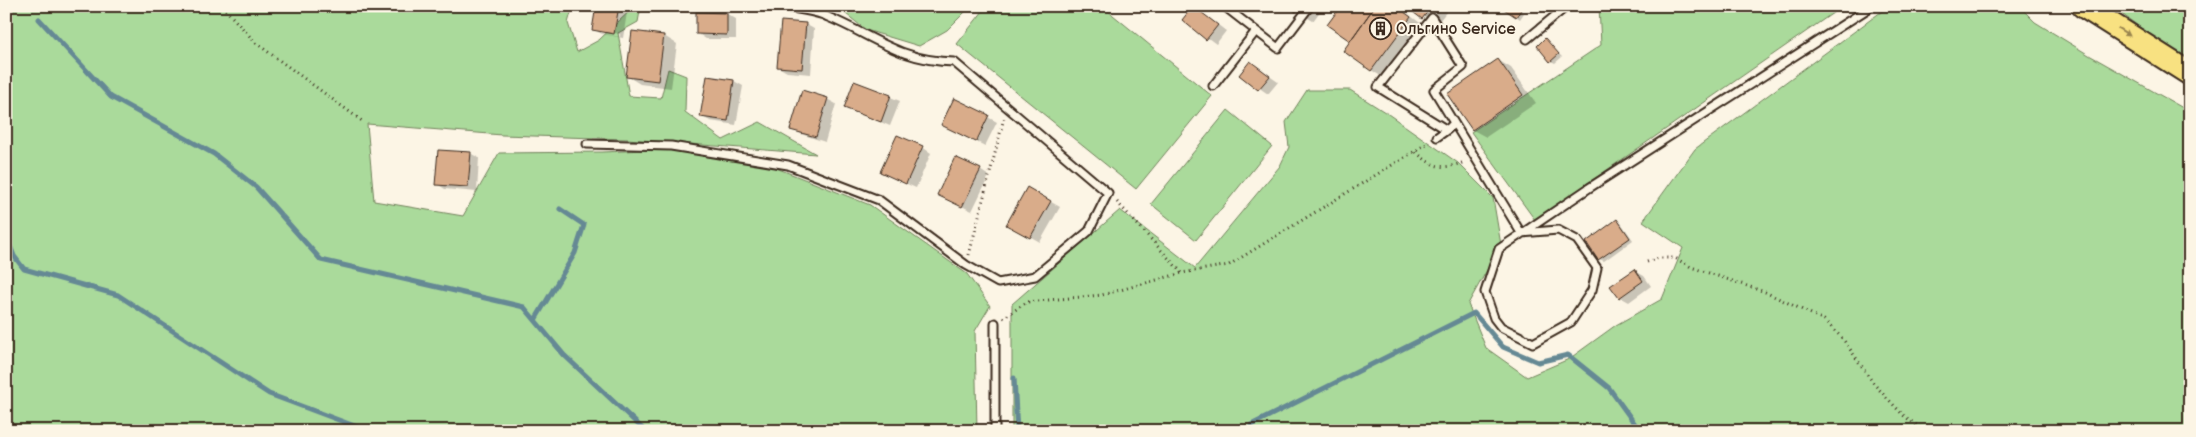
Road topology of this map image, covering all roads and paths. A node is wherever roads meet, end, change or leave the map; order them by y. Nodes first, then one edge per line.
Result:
1 (222, 6) edge
2 (779, 6) edge
3 (1224, 6) edge
4 (1310, 6) edge
5 (1567, 6) edge
6 (1827, 6) edge
7 (1872, 6) edge
8 (2083, 6) edge
9 (1833, 12) dead end
10 (1256, 31) junction
11 (1527, 39) dead end
12 (2190, 74) edge
13 (1212, 86) dead end
14 (1007, 107) junction
15 (362, 121) dead end
16 (1453, 124) junction
17 (1447, 130) junction
18 (1437, 137) joint
19 (588, 144) dead end
20 (1416, 152) junction
21 (1475, 159) junction
22 (1108, 193) junction
23 (1521, 233) junction
24 (1647, 262) dead end
25 (966, 265) junction
26 (1182, 273) junction
27 (995, 323) joint
28 (995, 431) edge
29 (1924, 431) edge

1 - 15 path
2 - 14 lane
3 - 10 lane
4 - 10 lane
5 - 11 lane
6 - 9 path
7 - 23 lane
8 -> 12 main road
10 - 13 lane
14 - 22 lane
14 - 25 path
16 - 17 lane
16 - 17 lane
16 - 21 lane
17 - 18 lane
18 - 20 path
19 - 25 lane
20 - 21 path
20 - 26 path
21 - 23 lane
22 - 25 lane
22 - 26 path
23 - 23 lane
24 - 29 path
26 - 27 path
27 - 28 lane

